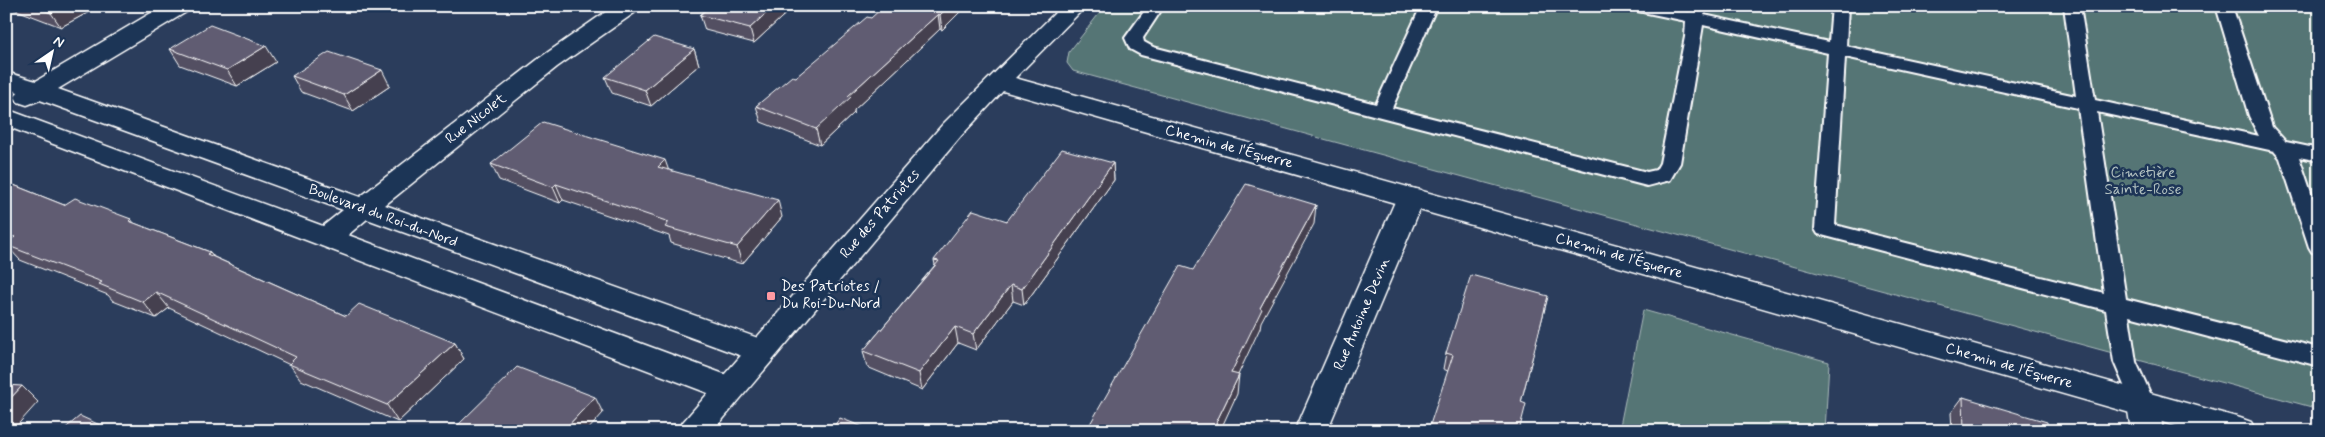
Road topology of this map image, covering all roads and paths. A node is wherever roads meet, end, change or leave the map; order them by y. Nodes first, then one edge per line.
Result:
1 (180, 6) edge
2 (629, 6) edge
3 (1075, 6) edge
4 (1156, 6) edge
5 (1429, 6) edge
6 (1639, 6) edge
7 (1840, 6) edge
8 (2072, 6) edge
9 (2224, 6) edge
10 (1697, 12) edge
11 (1837, 50) junction
12 (6, 79) edge
13 (999, 81) junction
14 (37, 90) junction
15 (2086, 104) junction
16 (6, 109) edge
17 (1381, 112) junction
18 (6, 117) edge
19 (2280, 147) junction
20 (2319, 155) edge
21 (1411, 197) junction
22 (363, 209) junction
23 (327, 237) junction
24 (2319, 247) edge
25 (2117, 304) junction
26 (761, 351) junction
27 (2319, 357) edge
28 (729, 389) junction
29 (2145, 418) edge
30 (694, 431) edge
31 (1312, 431) edge
32 (2240, 431) edge

1 - 14 street
2 - 22 street, Rue Nicolet
3 - 13 street, Rue des Patriotes
4 - 17 lane
5 - 17 lane
6 - 10 lane
7 - 11 lane
8 - 15 lane
9 - 19 lane
10 - 11 lane
10 - 17 lane
11 - 15 lane
11 - 25 lane
12 - 14 street, Boulevard du Roi-du-Nord
13 - 21 street, Chemin de l'Équerre
13 - 26 street, Rue des Patriotes
14 - 16 street
14 - 22 street, Boulevard du Roi-du-Nord
15 - 19 lane
15 - 25 lane
18 - 23 street
19 - 20 lane
19 - 24 lane
21 - 29 street, Chemin de l'Équerre
21 - 31 street, Rue Antoine Devin
22 - 23 street, Rue Nicolet
22 - 26 street, Boulevard du Roi-du-Nord
23 - 28 street
25 - 27 lane
25 - 29 lane
26 - 28 street, Rue des Patriotes
28 - 30 street, Rue des Patriotes
29 - 32 street, Chemin de l'Équerre

